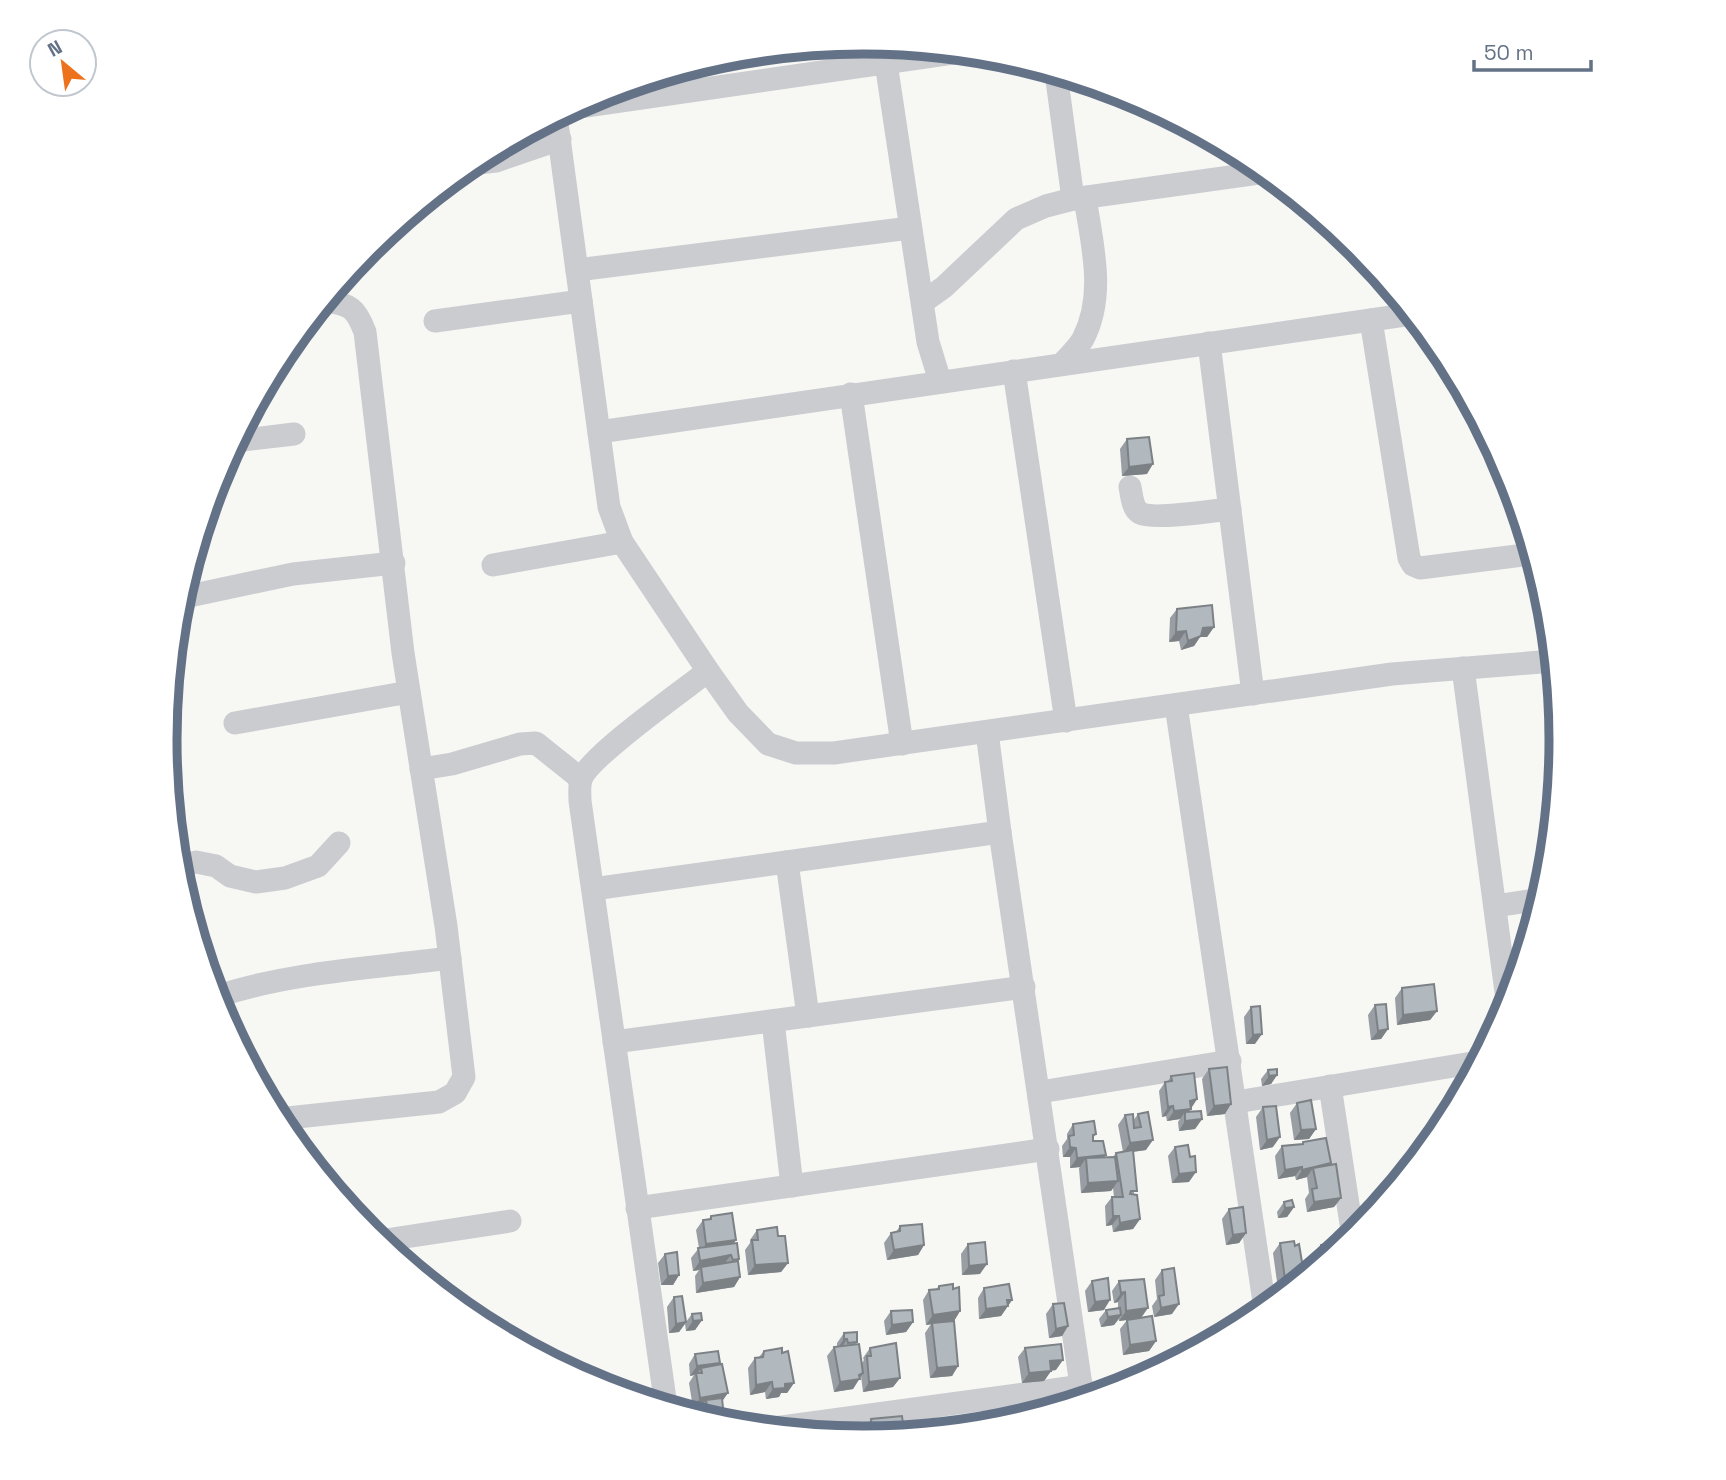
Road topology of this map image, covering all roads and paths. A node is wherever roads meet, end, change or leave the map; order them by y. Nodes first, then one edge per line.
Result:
1 (924, 57) edge
2 (886, 63) junction
3 (1058, 83) edge
4 (611, 102) edge
5 (558, 128) edge
6 (498, 160) edge
7 (1250, 174) edge
8 (1079, 198) junction
9 (910, 228) junction
10 (578, 271) junction
11 (336, 301) edge
12 (581, 301) junction
13 (923, 302) junction
14 (1401, 316) edge
15 (1371, 320) junction
16 (435, 321) dead end
17 (1209, 343) junction
18 (1062, 364) junction
19 (1014, 371) junction
20 (940, 382) junction
21 (851, 394) junction
22 (599, 432) junction
23 (295, 434) dead end
24 (247, 440) edge
25 (1130, 487) dead end
26 (1230, 509) junction
27 (622, 542) junction
28 (1523, 555) edge
29 (394, 564) junction
30 (493, 565) dead end
31 (194, 590) edge
32 (1544, 662) edge
33 (1463, 668) junction
34 (708, 671) junction
35 (409, 692) junction
36 (1253, 694) junction
37 (1175, 705) junction
38 (1066, 721) junction
39 (235, 723) dead end
40 (987, 732) junction
41 (902, 744) junction
42 (421, 769) junction
43 (581, 779) junction
44 (1000, 832) junction
45 (339, 843) dead end
46 (787, 862) junction
47 (188, 864) edge
48 (593, 889) junction
49 (1529, 901) edge
50 (1495, 906) junction
51 (450, 958) junction
52 (1505, 981) edge
53 (1024, 987) junction
54 (226, 993) edge
55 (808, 1016) junction
56 (773, 1021) junction
57 (614, 1042) junction
58 (1230, 1061) junction
59 (1467, 1064) edge
60 (1330, 1086) junction
61 (1040, 1092) junction
62 (1236, 1102) junction
63 (291, 1118) edge
64 (1048, 1149) junction
65 (792, 1186) junction
66 (637, 1208) junction
67 (510, 1222) dead end
68 (1351, 1222) edge
69 (393, 1239) edge
70 (1263, 1296) edge
71 (1082, 1389) edge
72 (1067, 1394) edge
73 (664, 1395) edge
74 (813, 1424) edge

1 - 2 street
2 - 4 street
2 - 9 street
3 - 8 street
5 - 6 street
5 - 10 street
7 - 8 street
8 - 13 street
8 - 18 street
9 - 10 street
9 - 13 street
10 - 12 street
11 - 29 street
12 - 16 street
12 - 22 street
13 - 20 street
14 - 15 street
15 - 17 street
15 - 28 street
17 - 18 street
17 - 26 street
18 - 19 street
19 - 20 street
19 - 38 street
20 - 21 street
21 - 22 street
21 - 41 street
22 - 27 street
23 - 24 street
25 - 26 street
26 - 36 street
27 - 30 street
27 - 34 street
29 - 31 street
29 - 35 street
32 - 33 street
33 - 36 street
33 - 50 street
34 - 41 street
34 - 43 street
35 - 39 street
35 - 42 street
36 - 37 street
37 - 38 street
37 - 58 street
38 - 40 street
40 - 41 street
40 - 44 street
42 - 43 street
42 - 51 street
43 - 48 street
44 - 46 street
44 - 53 street
45 - 47 street
46 - 48 street
46 - 55 street
48 - 57 street
49 - 50 street
50 - 52 street
51 - 54 street
51 - 63 street
53 - 55 street
53 - 61 street
55 - 56 street
56 - 57 street
56 - 65 street
57 - 66 street
58 - 61 street
58 - 62 street
59 - 60 street
60 - 62 street
60 - 68 street
61 - 64 street
62 - 70 street
64 - 65 street
64 - 71 street
65 - 66 street
66 - 73 street
67 - 69 street
72 - 74 street

